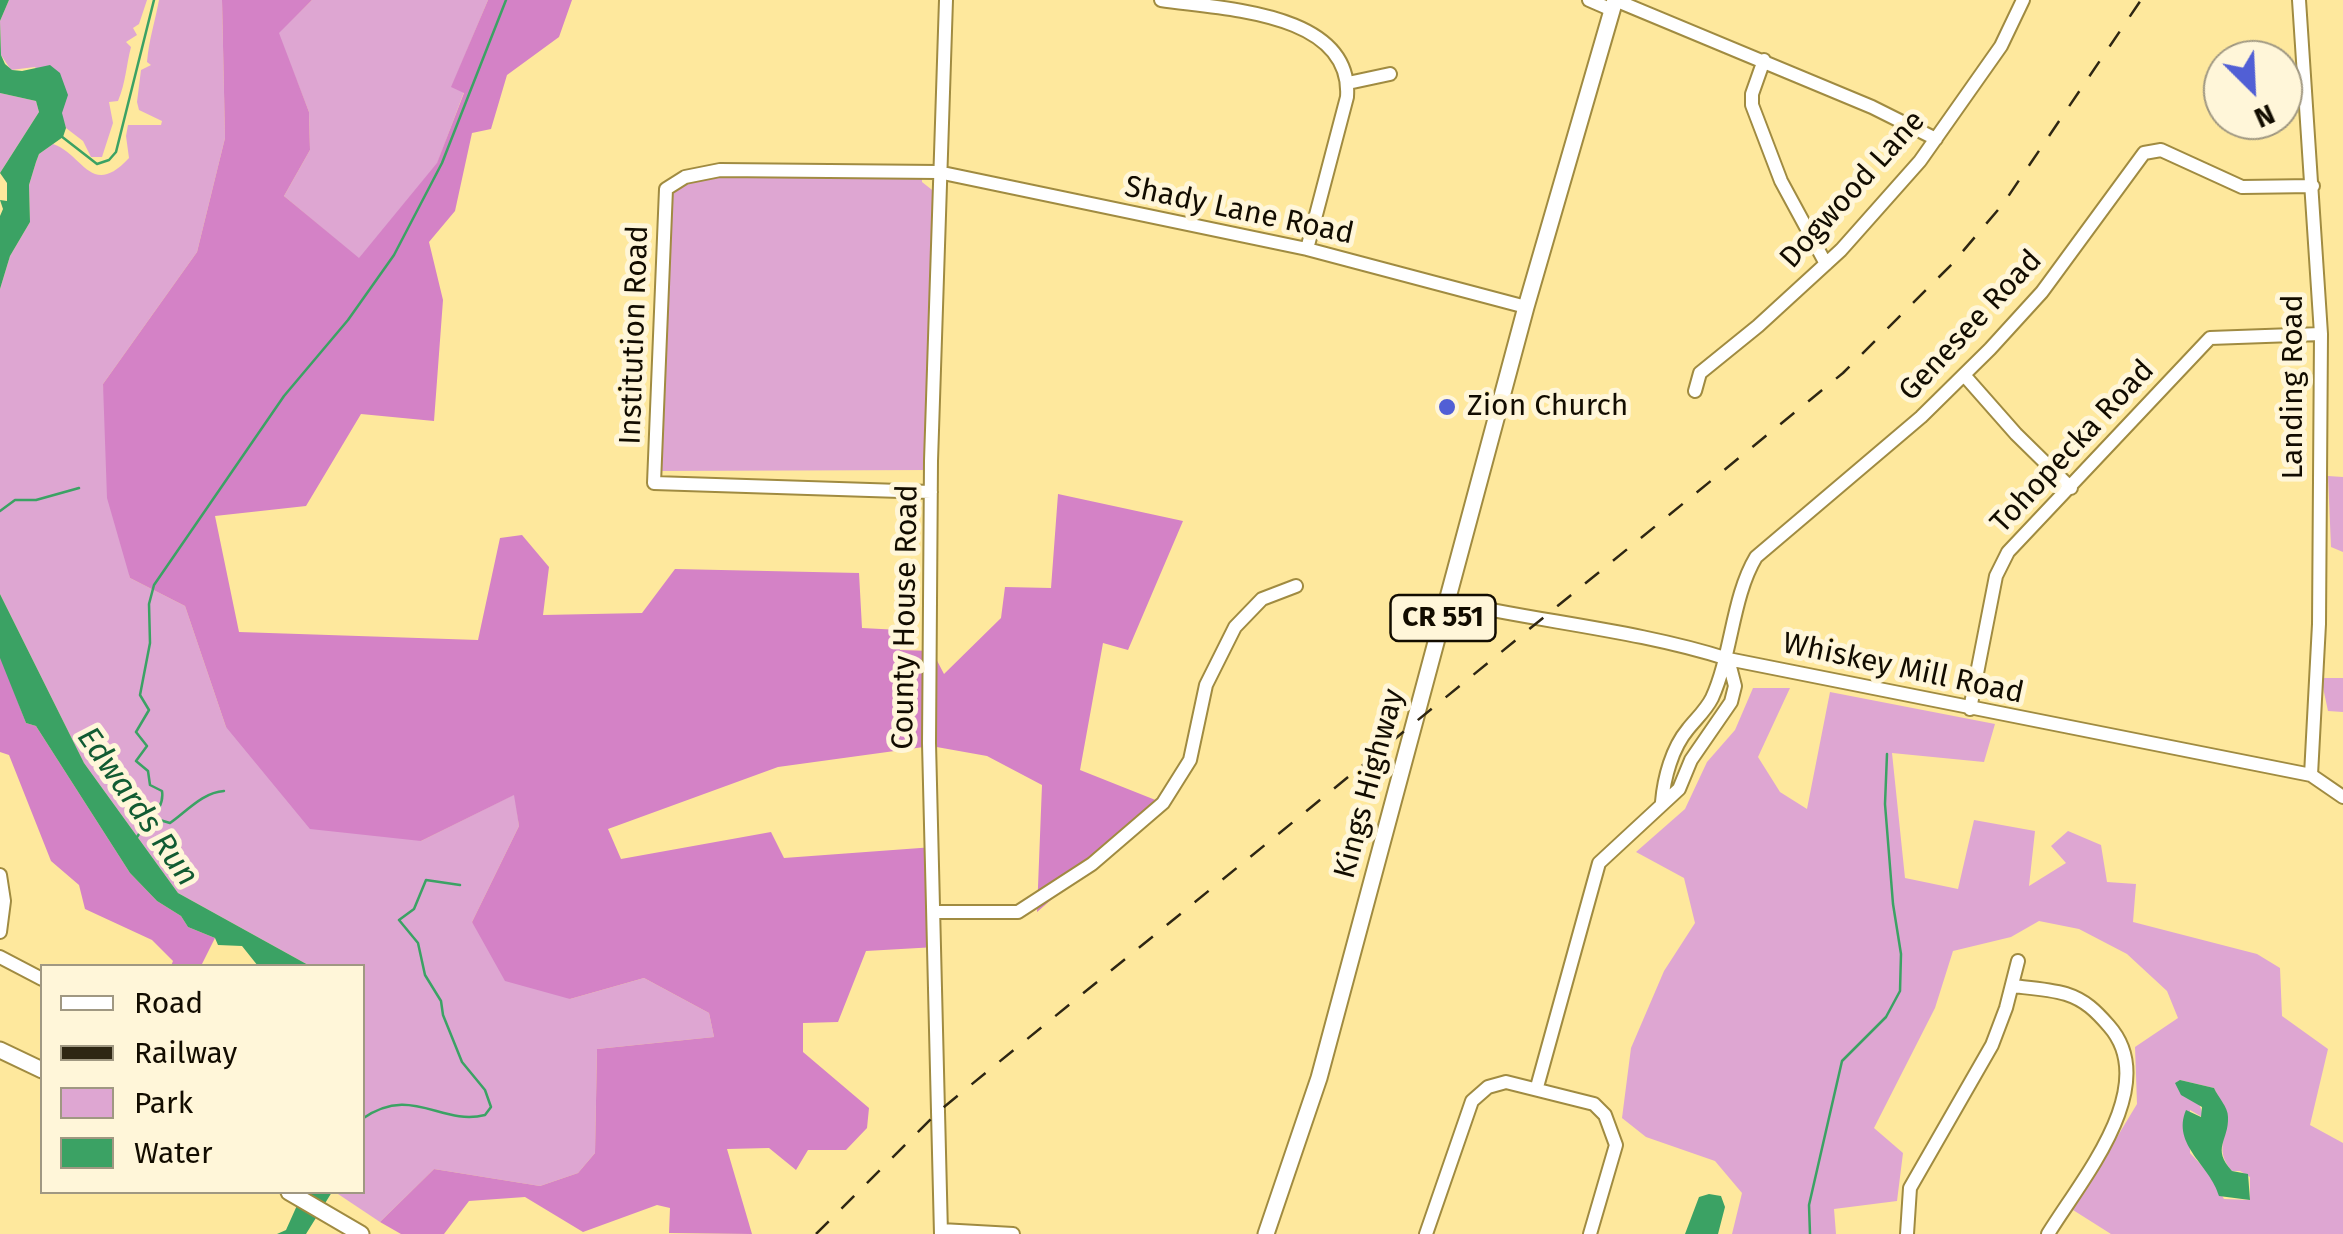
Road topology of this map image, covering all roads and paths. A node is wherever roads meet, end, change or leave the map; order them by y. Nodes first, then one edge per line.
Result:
1 (946, 0) edge
2 (1161, 0) edge
3 (1589, 0) edge
4 (2023, 0) edge
5 (2299, 0) edge
6 (1614, 3) edge
7 (1764, 60) junction
8 (1390, 74) dead end
9 (1348, 84) junction
10 (1936, 139) junction
11 (938, 172) junction
12 (2314, 186) junction
13 (1307, 249) junction
14 (1826, 264) junction
15 (1526, 307) junction
16 (2321, 334) junction
17 (1964, 375) junction
18 (1695, 390) dead end
19 (2071, 488) junction
20 (931, 492) junction
21 (1296, 586) dead end
22 (1448, 601) junction
23 (1728, 659) junction
24 (1970, 709) junction
25 (2311, 775) junction
26 (2343, 797) edge
27 (0, 874) edge
28 (935, 912) junction
29 (0, 932) edge
30 (0, 958) edge
31 (2018, 961) dead end
32 (40, 978) edge
33 (2012, 986) junction
34 (0, 1050) edge
35 (40, 1069) edge
36 (1538, 1087) junction
37 (294, 1194) edge
38 (941, 1232) edge
39 (361, 1234) edge
40 (1013, 1234) edge
41 (1266, 1234) edge
42 (1426, 1234) edge
43 (1590, 1234) edge
44 (1907, 1234) edge
45 (2048, 1234) edge

1 - 11 street, County House Road
2 - 9 street
3 - 6 street
4 - 10 street, Dogwood Lane
5 - 12 street, Landing Road
6 - 7 street
6 - 15 main road, Kings Highway / CR 551
7 - 10 street
7 - 14 street
8 - 9 street
9 - 13 street
10 - 14 street, Dogwood Lane
11 - 13 street, Shady Lane Road
11 - 20 street, County House Road
11 - 20 street, Institution Road
12 - 16 street, Landing Road
12 - 17 street, Genesee Road
13 - 15 street, Shady Lane Road
14 - 18 street, Dogwood Lane
15 - 22 main road, Kings Highway / CR 551
16 - 19 street, Tohopecka Road
16 - 25 street, Landing Road
17 - 19 street
17 - 23 street, Genesee Road
19 - 24 street, Tohopecka Road
20 - 28 street, County House Road
21 - 28 street
22 - 23 street, Whiskey Mill Road
22 - 41 main road, Kings Highway / CR 551
23 - 24 street, Whiskey Mill Road
23 - 36 street, Genesee Road
24 - 25 street, Whiskey Mill Road
25 - 26 street, Whiskey Mill Road
27 - 29 street
28 - 38 street, County House Road
30 - 32 street
31 - 33 street
33 - 44 street
33 - 45 street
34 - 35 main road
36 - 42 street
36 - 43 street
37 - 39 main road
38 - 40 street

